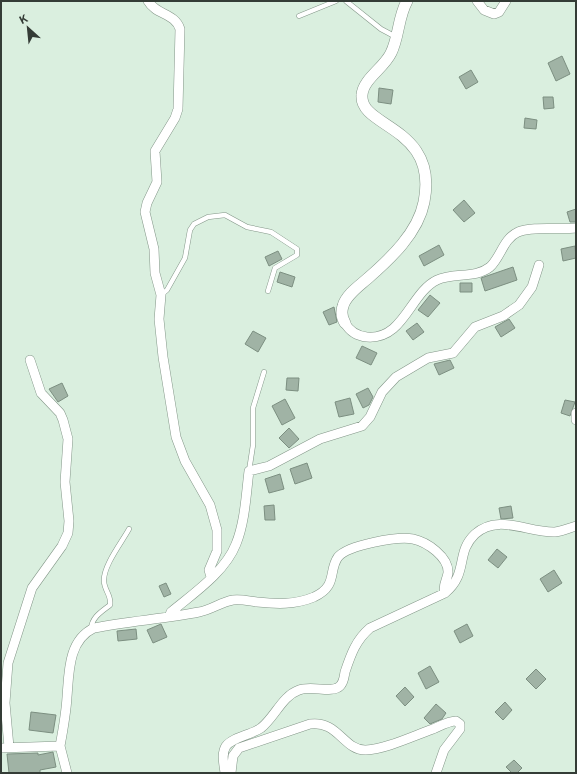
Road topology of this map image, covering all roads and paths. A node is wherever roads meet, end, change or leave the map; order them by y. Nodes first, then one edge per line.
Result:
1 (148, 1) edge
2 (336, 1) edge
3 (346, 1) edge
4 (407, 1) edge
5 (477, 1) edge
6 (506, 1) edge
7 (299, 16) dead end
8 (396, 37) junction
9 (576, 228) edge
10 (539, 265) dead end
11 (268, 291) dead end
12 (161, 295) junction
13 (345, 323) joint
14 (30, 360) dead end
15 (264, 372) dead end
16 (576, 413) edge
17 (576, 420) edge
18 (249, 471) junction
19 (576, 526) edge
20 (129, 529) dead end
21 (211, 577) junction
22 (445, 593) junction
23 (169, 617) junction
24 (91, 629) junction
25 (60, 746) junction
26 (5, 747) edge
27 (67, 773) edge
28 (225, 773) edge
29 (231, 773) edge
30 (436, 773) edge

1 - 12 street
2 - 7 lane
3 - 8 lane
4 - 8 street
5 - 6 street
8 - 13 street
9 - 13 street
10 - 18 street
11 - 12 lane
12 - 21 street
14 - 26 street
15 - 18 lane
16 - 17 street
18 - 21 street
19 - 22 street
20 - 24 lane
21 - 23 street
22 - 23 street
22 - 28 street
23 - 24 street
24 - 25 street
25 - 26 street
25 - 27 street
29 - 30 street

